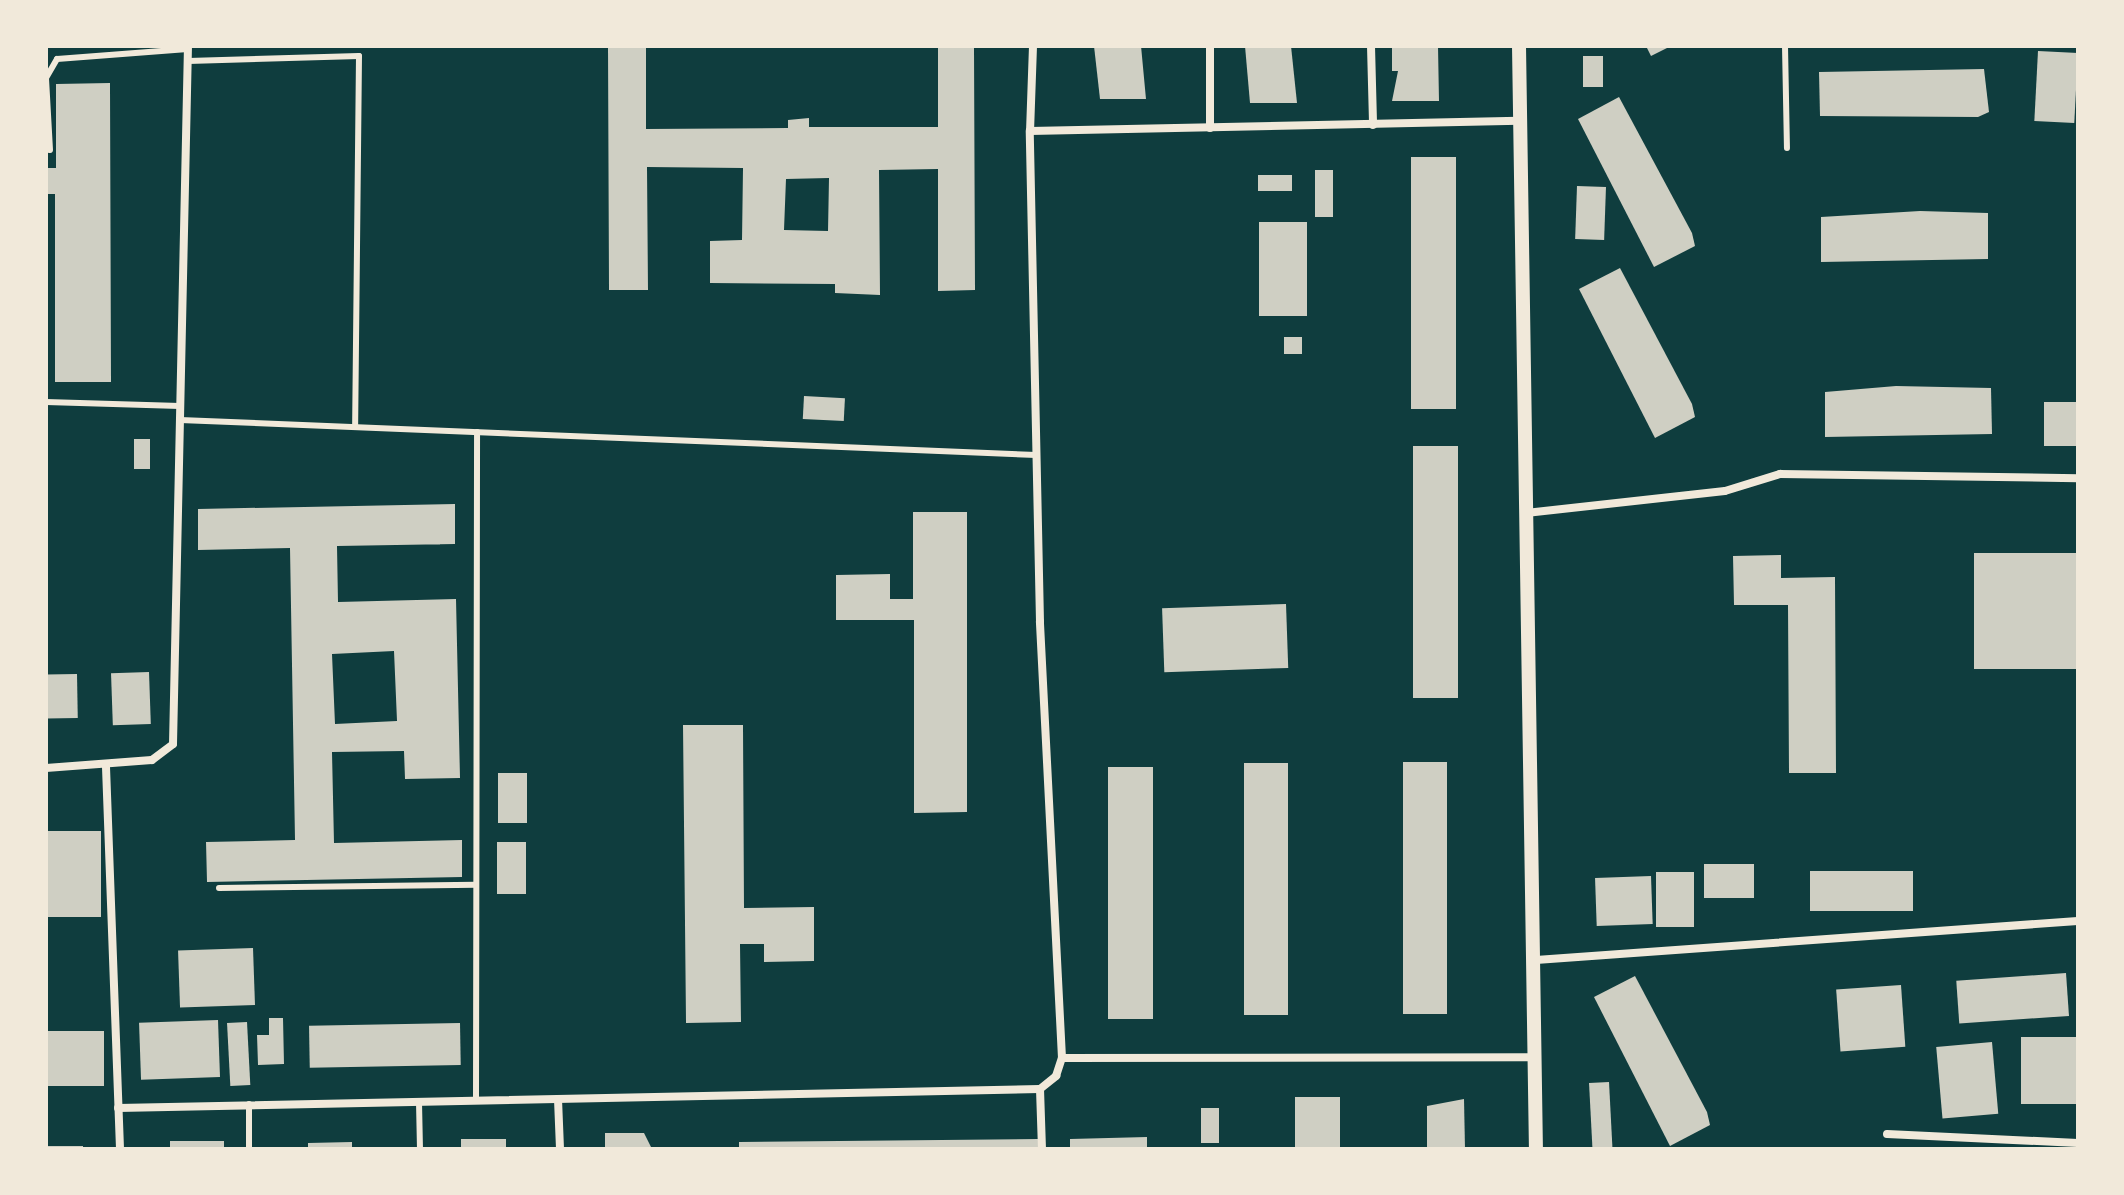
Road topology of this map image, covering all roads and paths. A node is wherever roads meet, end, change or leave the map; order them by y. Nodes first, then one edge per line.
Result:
1 (1033, 46) edge
2 (1210, 46) edge
3 (1371, 46) edge
4 (1519, 46) edge
5 (1785, 46) edge
6 (188, 48) edge
7 (188, 61) junction
8 (1519, 121) junction
9 (1373, 125) junction
10 (1210, 128) junction
11 (1030, 131) junction
12 (1787, 148) dead end
13 (50, 150) dead end
14 (46, 402) edge
15 (180, 406) junction
16 (180, 420) junction
17 (355, 427) junction
18 (477, 432) junction
19 (1036, 455) junction
20 (2078, 478) edge
21 (1526, 513) junction
22 (106, 767) junction
23 (46, 768) edge
24 (476, 885) junction
25 (219, 888) dead end
26 (2078, 921) edge
27 (1536, 960) junction
28 (1538, 1057) junction
29 (1062, 1058) junction
30 (1040, 1089) junction
31 (558, 1099) junction
32 (476, 1101) junction
33 (419, 1102) junction
34 (249, 1104) junction
35 (118, 1108) junction
36 (1887, 1134) dead end
37 (2078, 1143) edge
38 (2055, 1145) edge
39 (120, 1149) edge
40 (249, 1149) edge
41 (420, 1149) edge
42 (560, 1149) edge
43 (1042, 1149) edge
44 (1536, 1149) edge

1 - 11 street
2 - 10 street
3 - 9 street
4 - 8 street
5 - 12 lane
6 - 7 street
6 - 13 lane
7 - 15 street
7 - 17 lane
8 - 9 street
8 - 21 street
9 - 10 street
10 - 11 street
11 - 19 street
14 - 15 lane
15 - 16 street
16 - 17 lane
16 - 22 street
17 - 18 lane
18 - 19 lane
18 - 24 lane
19 - 29 street
20 - 21 street
21 - 27 street
22 - 23 street
22 - 35 street
24 - 25 lane
24 - 32 lane
26 - 27 street
27 - 28 street
28 - 29 street
28 - 44 street
29 - 30 street
30 - 31 street
30 - 43 street
31 - 32 street
31 - 42 street
32 - 33 street
33 - 34 street
33 - 41 lane
34 - 35 street
34 - 40 lane
35 - 39 street
36 - 38 street
37 - 38 street

